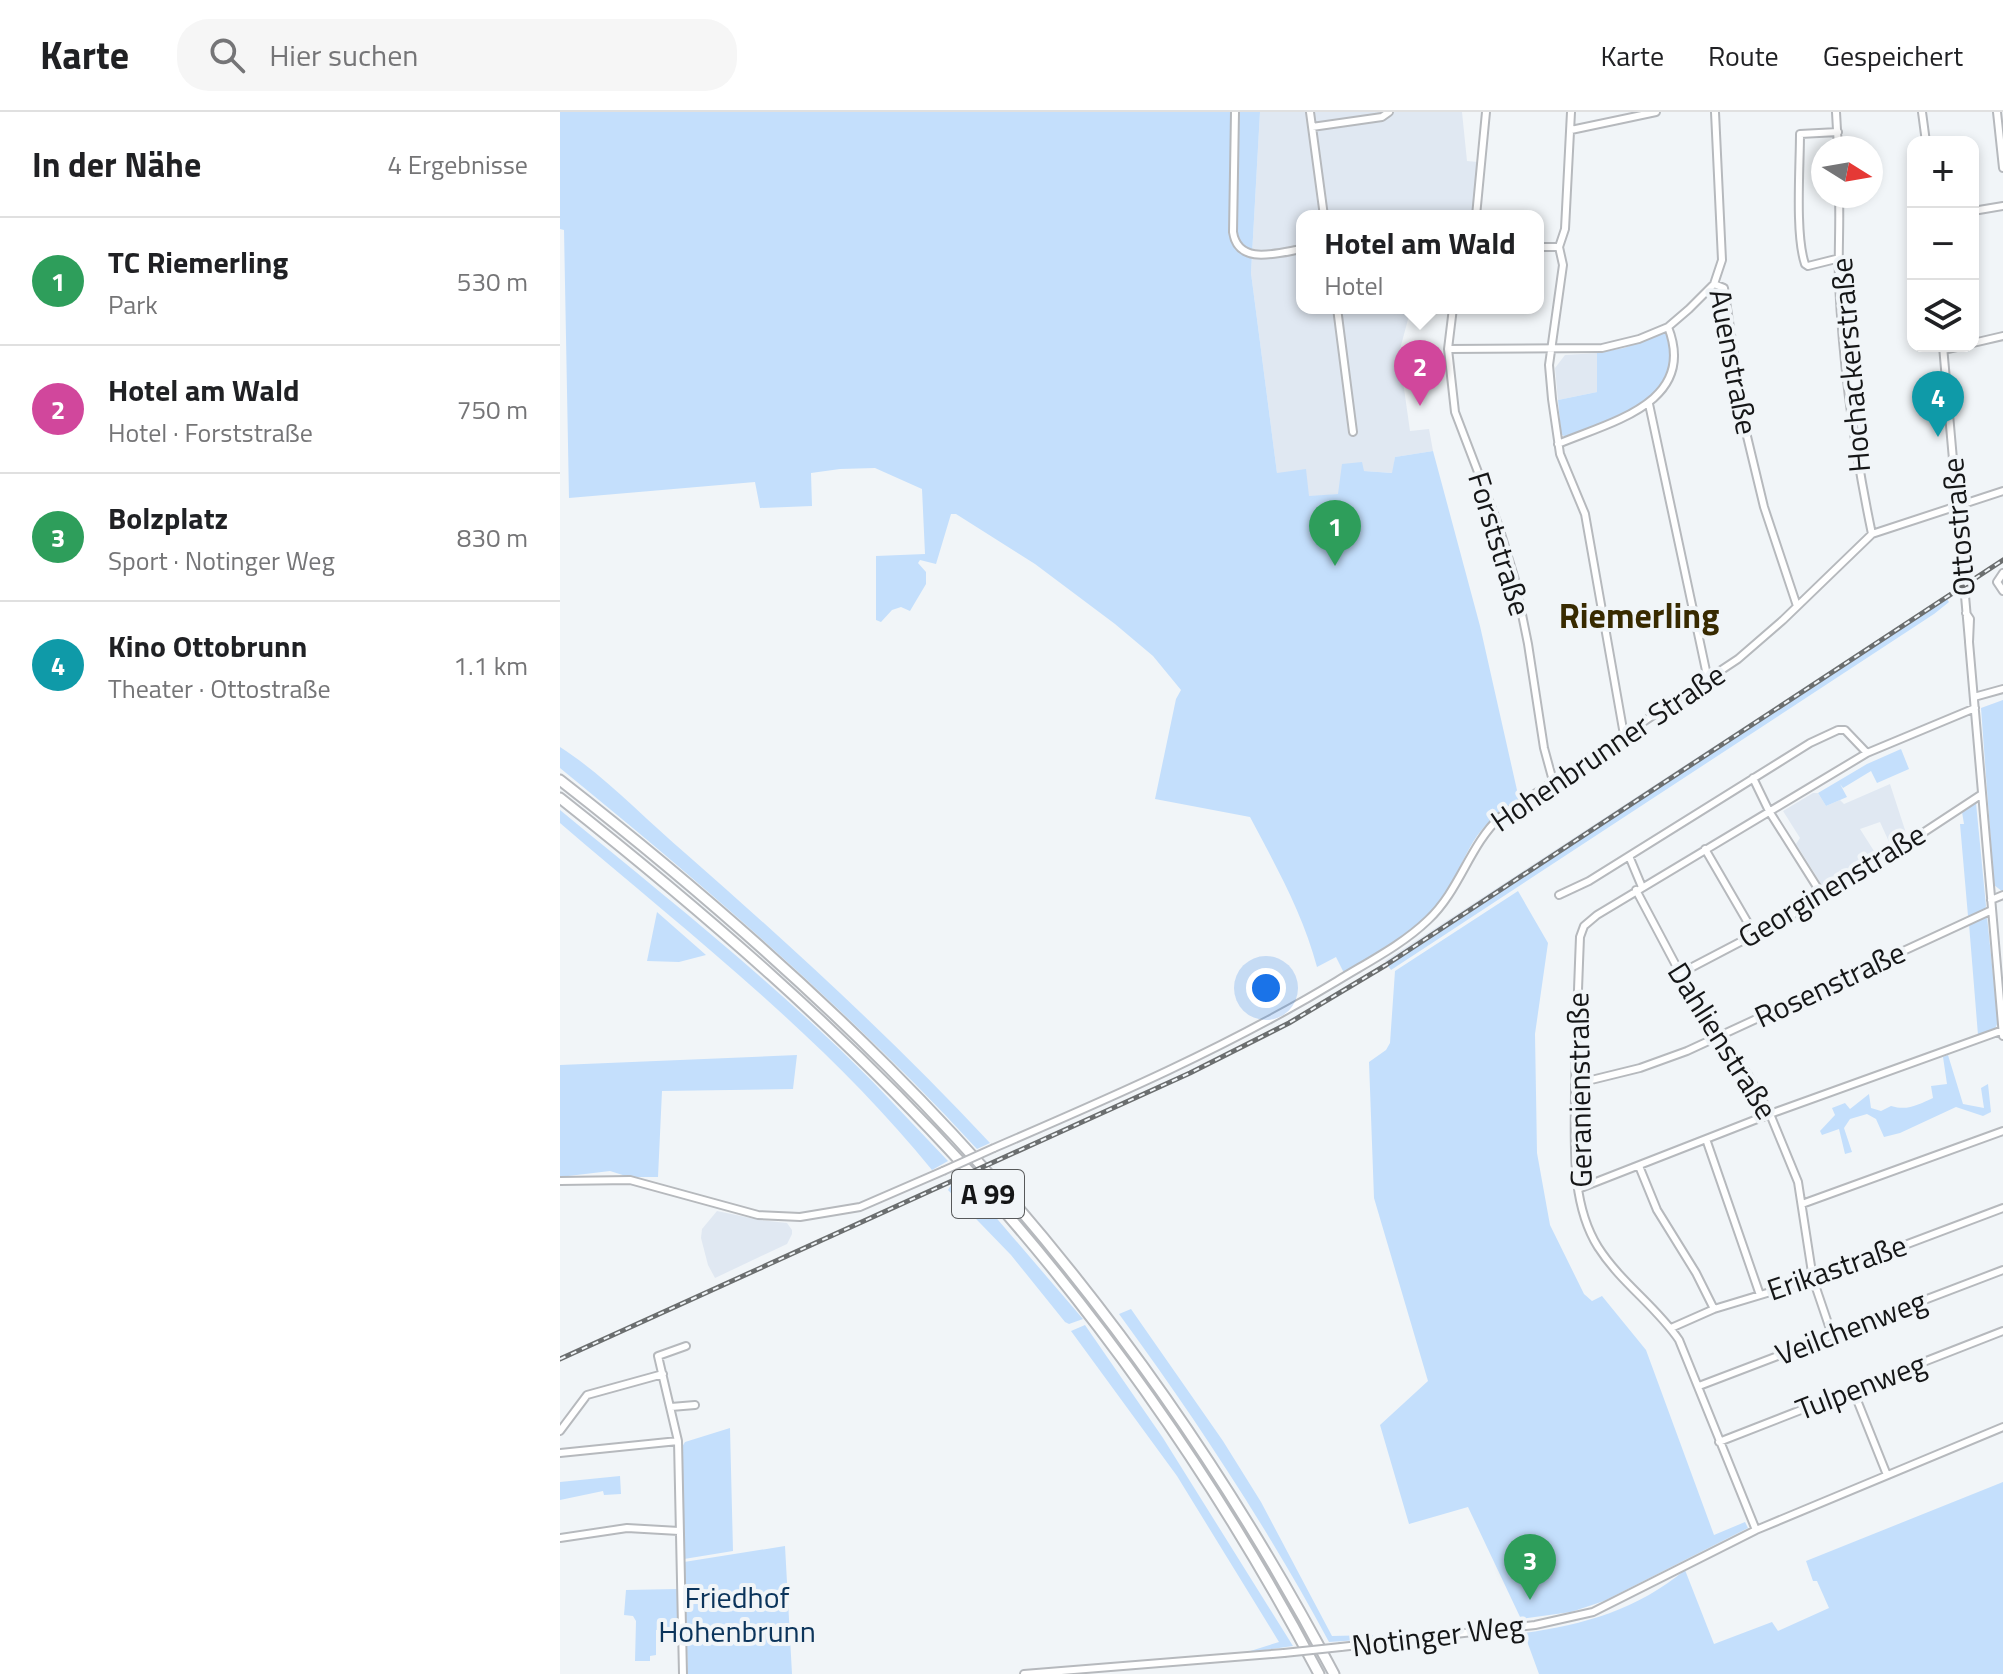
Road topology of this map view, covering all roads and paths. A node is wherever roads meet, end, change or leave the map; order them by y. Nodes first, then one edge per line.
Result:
1 (1235, 112) edge
2 (1310, 112) edge
3 (1389, 112) edge
4 (1486, 112) edge
5 (1571, 112) edge
6 (1656, 112) edge
7 (1715, 112) edge
8 (1836, 112) edge
9 (1922, 112) edge
10 (1997, 112) edge
11 (1312, 127) junction
12 (1571, 130) junction
13 (1838, 132) junction
14 (1838, 136) edge
15 (1925, 136) edge
16 (2003, 168) edge
17 (2003, 206) edge
18 (1839, 208) edge
19 (1323, 210) edge
20 (1477, 210) edge
21 (1979, 210) edge
22 (1544, 247) edge
23 (1559, 247) junction
24 (1296, 250) edge
25 (1840, 258) junction
26 (1714, 284) junction
27 (1338, 314) edge
28 (1452, 314) edge
29 (1668, 327) junction
30 (2003, 336) edge
31 (1979, 342) edge
32 (1551, 347) junction
33 (1448, 349) junction
34 (1943, 352) edge
35 (1649, 404) junction
36 (1353, 432) dead end
37 (1558, 444) junction
38 (2003, 491) edge
39 (1957, 507) junction
40 (1872, 534) junction
41 (2003, 573) edge
42 (2003, 591) edge
43 (1797, 606) junction
44 (1708, 680) junction
45 (2003, 689) edge
46 (1974, 697) junction
47 (1975, 708) junction
48 (1624, 735) junction
49 (1867, 753) junction
50 (1753, 778) junction
51 (560, 780) edge
52 (1553, 781) junction
53 (1982, 794) junction
54 (560, 798) edge
55 (1769, 811) junction
56 (1705, 849) junction
57 (1629, 856) junction
58 (1639, 889) junction
59 (1559, 895) dead end
60 (2003, 895) edge
61 (1824, 898) junction
62 (1991, 900) junction
63 (1992, 910) junction
64 (1755, 935) junction
65 (1679, 974) junction
66 (2001, 982) edge
67 (2003, 1033) edge
68 (1719, 1036) junction
69 (1575, 1084) junction
70 (1770, 1114) junction
71 (2003, 1131) edge
72 (1706, 1139) junction
73 (1639, 1166) junction
74 (560, 1181) edge
75 (1578, 1189) junction
76 (1802, 1204) junction
77 (2003, 1208) edge
78 (2003, 1270) edge
79 (1813, 1279) junction
80 (1760, 1295) junction
81 (1714, 1309) junction
82 (1671, 1328) junction
83 (2003, 1331) edge
84 (1832, 1335) junction
85 (686, 1346) dead end
86 (663, 1374) junction
87 (1699, 1386) junction
88 (1853, 1390) junction
89 (695, 1405) dead end
90 (671, 1407) junction
91 (2003, 1427) edge
92 (560, 1431) edge
93 (678, 1441) junction
94 (1719, 1442) junction
95 (560, 1453) edge
96 (1887, 1475) junction
97 (1756, 1530) junction
98 (679, 1531) junction
99 (560, 1538) edge
100 (683, 1674) edge
101 (1024, 1674) edge
102 (1319, 1674) edge
103 (1334, 1674) edge

1 - 24 street
2 - 11 street
3 - 11 street
4 - 20 street
5 - 12 street
6 - 12 street
7 - 26 street, Auenstraße
8 - 13 street
9 - 15 street
10 - 16 street
11 - 19 street
12 - 23 street
13 - 14 street
13 - 25 street
17 - 21 street
18 - 25 street, Hochackerstraße
22 - 23 street
23 - 32 street
25 - 40 street, Hochackerstraße
26 - 29 street
26 - 43 street, Auenstraße
27 - 36 street
28 - 33 street, Forststraße
29 - 32 street
29 - 35 street
30 - 31 street
32 - 33 street
32 - 37 street
33 - 52 street, Forststraße
34 - 39 street, Ottostraße
35 - 37 street
35 - 44 street
37 - 48 street
38 - 39 street, Hohenbrunner Straße
39 - 40 street, Hohenbrunner Straße
39 - 46 street, Ottostraße
40 - 43 street, Hohenbrunner Straße
41 - 42 street
43 - 44 street, Hohenbrunner Straße
44 - 48 street, Hohenbrunner Straße
45 - 46 street
46 - 47 street, Ottostraße
47 - 49 street
47 - 53 street, Ottostraße
48 - 52 street, Hohenbrunner Straße
49 - 50 street
49 - 55 street
50 - 55 street
50 - 57 street
51 - 103 highway, A 99
52 - 74 street, Hohenbrunner Straße, bridge
53 - 61 street, Georginenstraße
53 - 62 street, Ottostraße
54 - 102 highway, A 99
55 - 56 street
55 - 61 street
56 - 58 street
56 - 64 street
57 - 58 street, Dahlienstraße
57 - 59 street
58 - 65 street, Dahlienstraße
58 - 69 street, Geranienstraße
60 - 62 street
61 - 64 street, Georginenstraße
62 - 63 street, Ottostraße
63 - 66 street, Ottostraße
63 - 68 street, Rosenstraße
64 - 65 street, Georginenstraße
65 - 68 street, Dahlienstraße
66 - 67 street, Ottostraße
67 - 70 street
68 - 69 street, Rosenstraße
68 - 70 street, Dahlienstraße
69 - 75 street, Geranienstraße
70 - 72 street
70 - 76 street, Dahlienstraße
71 - 76 street
72 - 73 street
72 - 80 street
73 - 75 street
73 - 81 street
75 - 82 street, Geranienstraße
76 - 79 street, Dahlienstraße
77 - 79 street, Erikastraße
78 - 84 street, Veilchenweg
79 - 80 street, Erikastraße
79 - 84 street, Dahlienstraße
80 - 81 street, Erikastraße
81 - 82 street, Erikastraße
82 - 87 street, Geranienstraße
83 - 88 street, Tulpenweg
84 - 87 street, Veilchenweg
85 - 86 street
86 - 90 street
86 - 92 street
87 - 94 street, Geranienstraße
88 - 94 street, Tulpenweg
88 - 96 street
89 - 90 street
90 - 93 street
91 - 96 street, Notinger Weg
93 - 95 street
93 - 98 street
94 - 97 street, Geranienstraße
96 - 97 street, Notinger Weg
97 - 101 street, Notinger Weg, bridge
98 - 99 street
98 - 100 street

